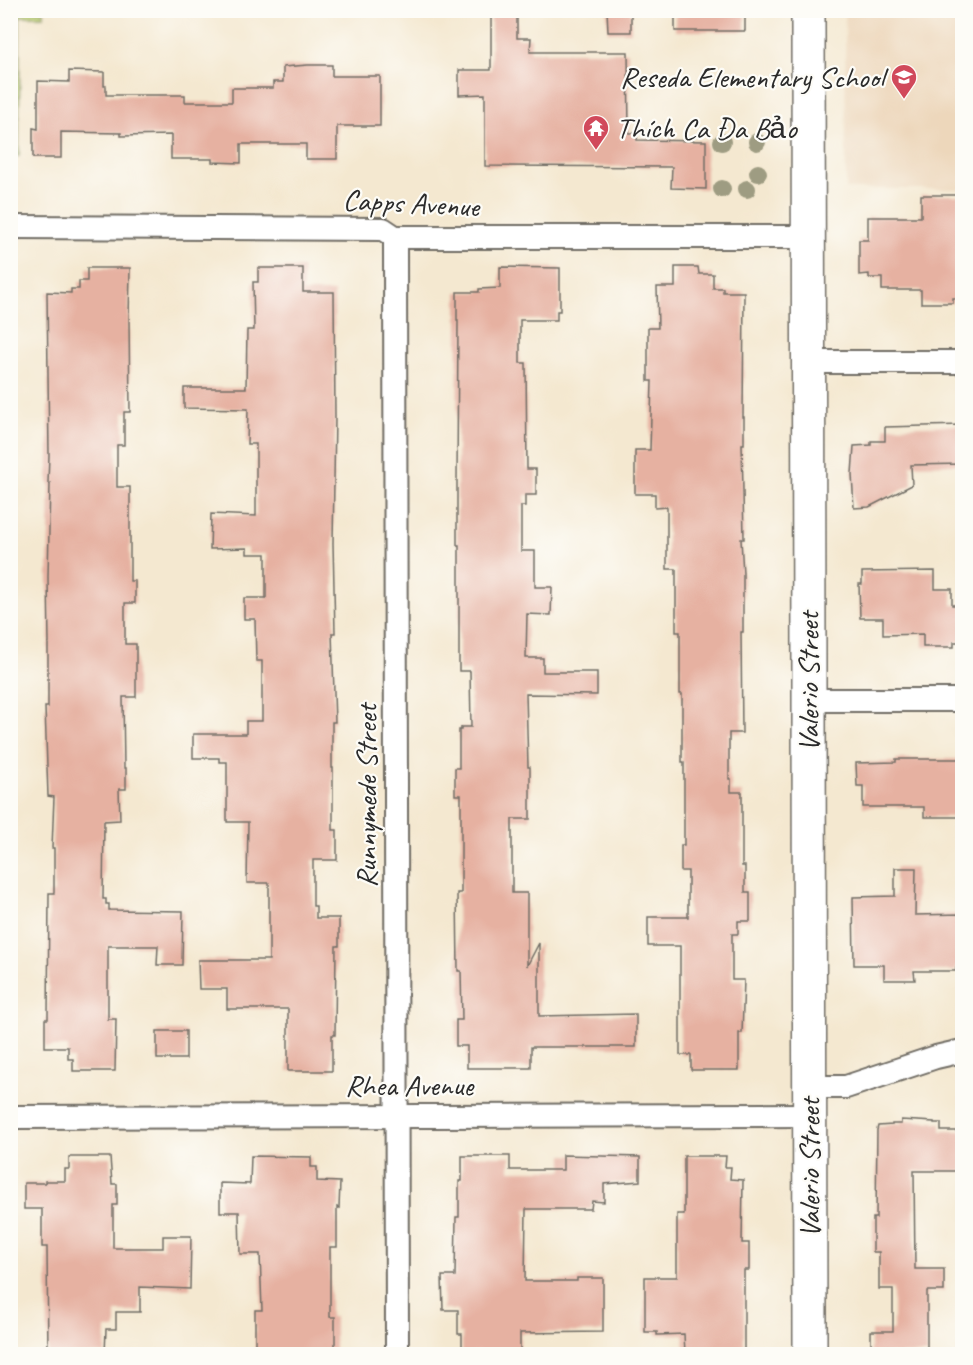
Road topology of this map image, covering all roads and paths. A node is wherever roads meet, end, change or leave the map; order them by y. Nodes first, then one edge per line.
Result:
1 (808, 10) edge
2 (10, 227) edge
3 (395, 237) junction
4 (808, 237) junction
5 (808, 362) junction
6 (963, 362) edge
7 (808, 700) junction
8 (963, 700) edge
9 (963, 1051) edge
10 (808, 1101) junction
11 (396, 1115) junction
12 (10, 1117) edge
13 (397, 1354) edge
14 (810, 1354) edge

1 - 4 street, Valerio Street
2 - 3 street, Capps Avenue
3 - 4 street, Capps Avenue
3 - 11 street, Runnymede Street
4 - 5 street, Valerio Street
5 - 6 street
5 - 7 street, Valerio Street
7 - 8 street
7 - 10 street, Valerio Street
9 - 10 street, Rhea Avenue
10 - 11 street, Rhea Avenue
10 - 14 street, Valerio Street
11 - 12 street, Rhea Avenue
11 - 13 street, Runnymede Street

